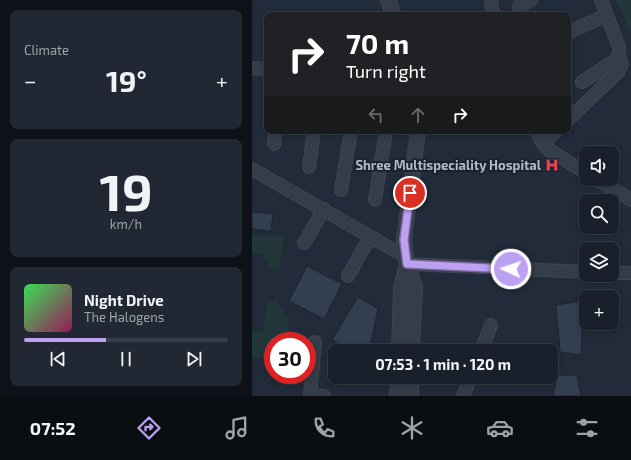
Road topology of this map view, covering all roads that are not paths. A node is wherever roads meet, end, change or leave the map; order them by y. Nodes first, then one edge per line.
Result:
1 (388, 0) edge
2 (491, 0) edge
3 (531, 0) edge
4 (601, 0) edge
5 (519, 6) dead end
6 (393, 12) edge
7 (493, 12) edge
8 (606, 15) junction
9 (571, 32) edge
10 (618, 57) junction
11 (253, 69) edge
12 (264, 69) edge
13 (582, 82) dead end
14 (571, 117) edge
15 (275, 134) edge
16 (314, 134) edge
17 (350, 134) edge
18 (386, 134) edge
19 (418, 134) edge
20 (538, 134) edge
21 (553, 134) edge
22 (274, 144) dead end
23 (543, 144) junction
24 (309, 167) dead end
25 (252, 168) edge
26 (579, 169) edge
27 (608, 186) edge
28 (341, 190) dead end
29 (375, 200) dead end
30 (631, 200) edge
31 (324, 209) junction
32 (370, 237) junction
33 (304, 244) dead end
34 (406, 261) junction
35 (579, 272) edge
36 (619, 273) edge
37 (631, 273) edge
38 (348, 276) dead end
39 (491, 325) dead end
40 (399, 344) edge
41 (412, 344) edge
42 (484, 344) edge
43 (311, 384) edge
44 (398, 384) edge
45 (411, 384) edge
46 (467, 384) edge
47 (310, 396) edge
48 (324, 396) edge
49 (397, 396) edge
50 (411, 396) edge
51 (463, 396) edge

1 - 6 street
2 - 7 street
3 - 5 street
4 - 8 street
8 - 9 street
8 - 10 street
10 - 13 street
10 - 14 street
11 - 12 street
15 - 22 street
16 - 24 street
17 - 28 street
18 - 29 street
19 - 34 street
20 - 23 street
21 - 23 street
23 - 26 street
25 - 31 street
27 - 30 street
31 - 32 street
31 - 33 street
32 - 34 street
32 - 38 street
34 - 35 street
34 - 40 street
34 - 41 street
36 - 37 street
39 - 42 street
43 - 47 street
44 - 49 street
45 - 50 street
46 - 51 street
47 - 48 street

